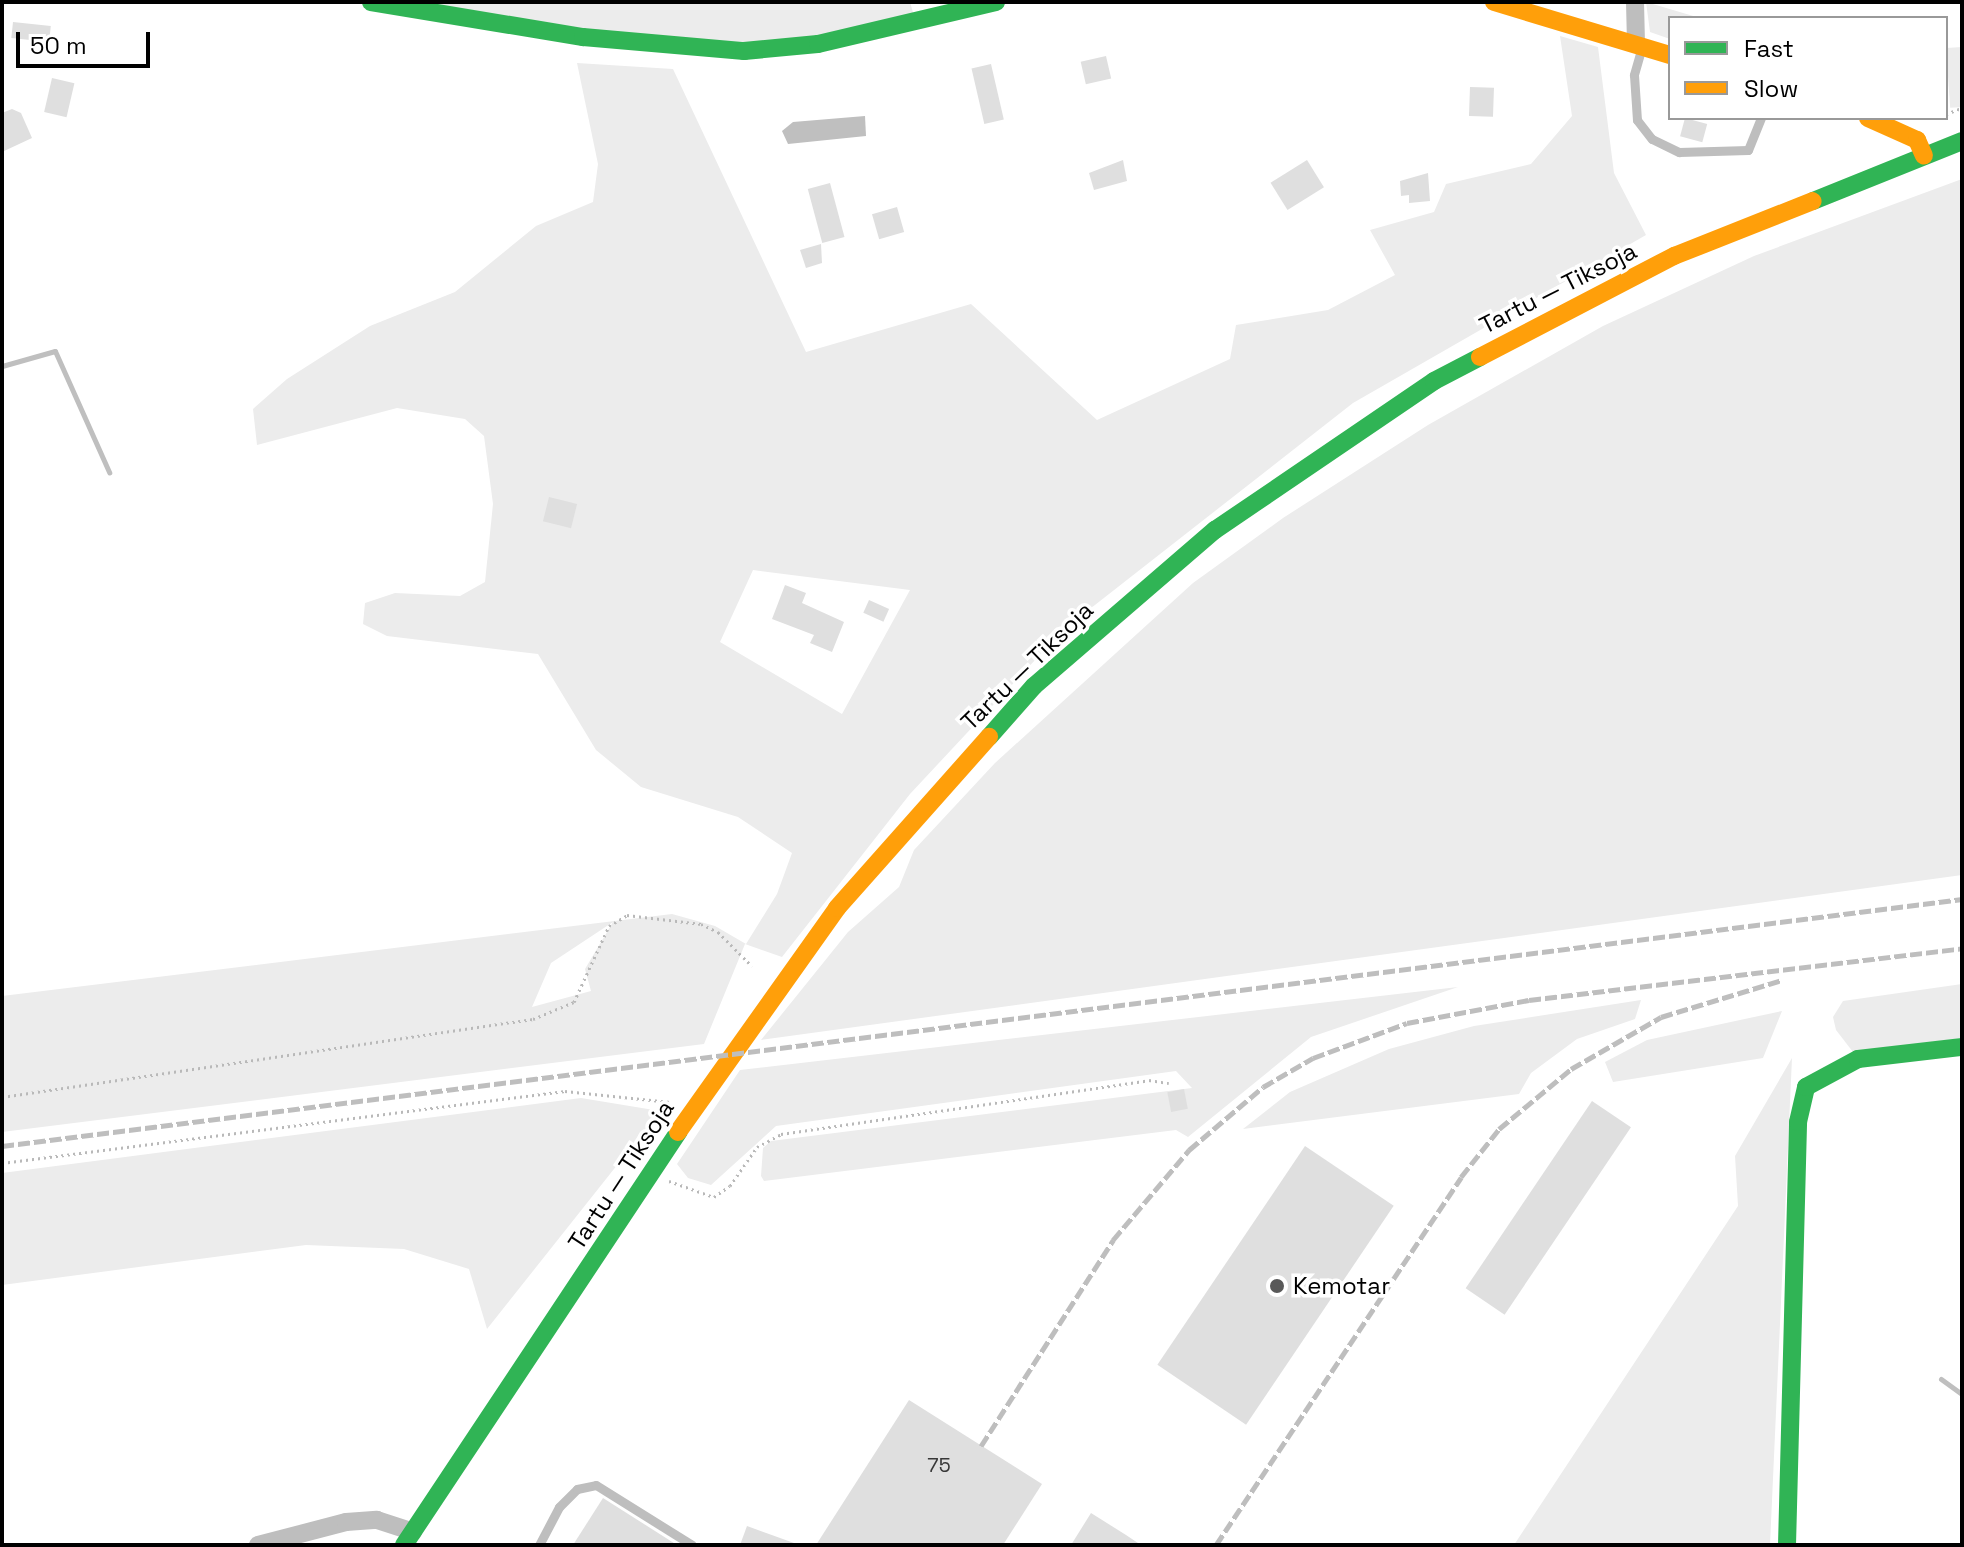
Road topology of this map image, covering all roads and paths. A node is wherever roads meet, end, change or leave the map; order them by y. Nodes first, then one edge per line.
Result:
1 (371, 2) edge
2 (996, 2) edge
3 (1494, 2) edge
4 (1635, 2) edge
5 (1639, 45) junction
6 (1668, 54) edge
7 (1760, 120) edge
8 (1872, 120) edge
9 (1962, 141) edge
10 (1924, 156) junction
11 (752, 966) dead end
12 (1962, 1047) edge
13 (1169, 1083) dead end
14 (2, 1097) edge
15 (692, 1110) junction
16 (2, 1163) edge
17 (651, 1173) junction
18 (409, 1538) edge
19 (258, 1545) edge
20 (539, 1545) edge
21 (692, 1545) edge
22 (1787, 1545) edge

1 - 2 main road
3 - 5 main road
4 - 5 street
5 - 6 main road
5 - 7 lane
8 - 10 main road
9 - 10 main road, Tartu — Tiksoja
10 - 15 main road, Tartu — Tiksoja
11 - 14 path
12 - 22 main road
13 - 17 path
15 - 16 path
15 - 17 main road, Tartu — Tiksoja
17 - 18 main road, Tartu — Tiksoja
18 - 19 street
20 - 21 lane

